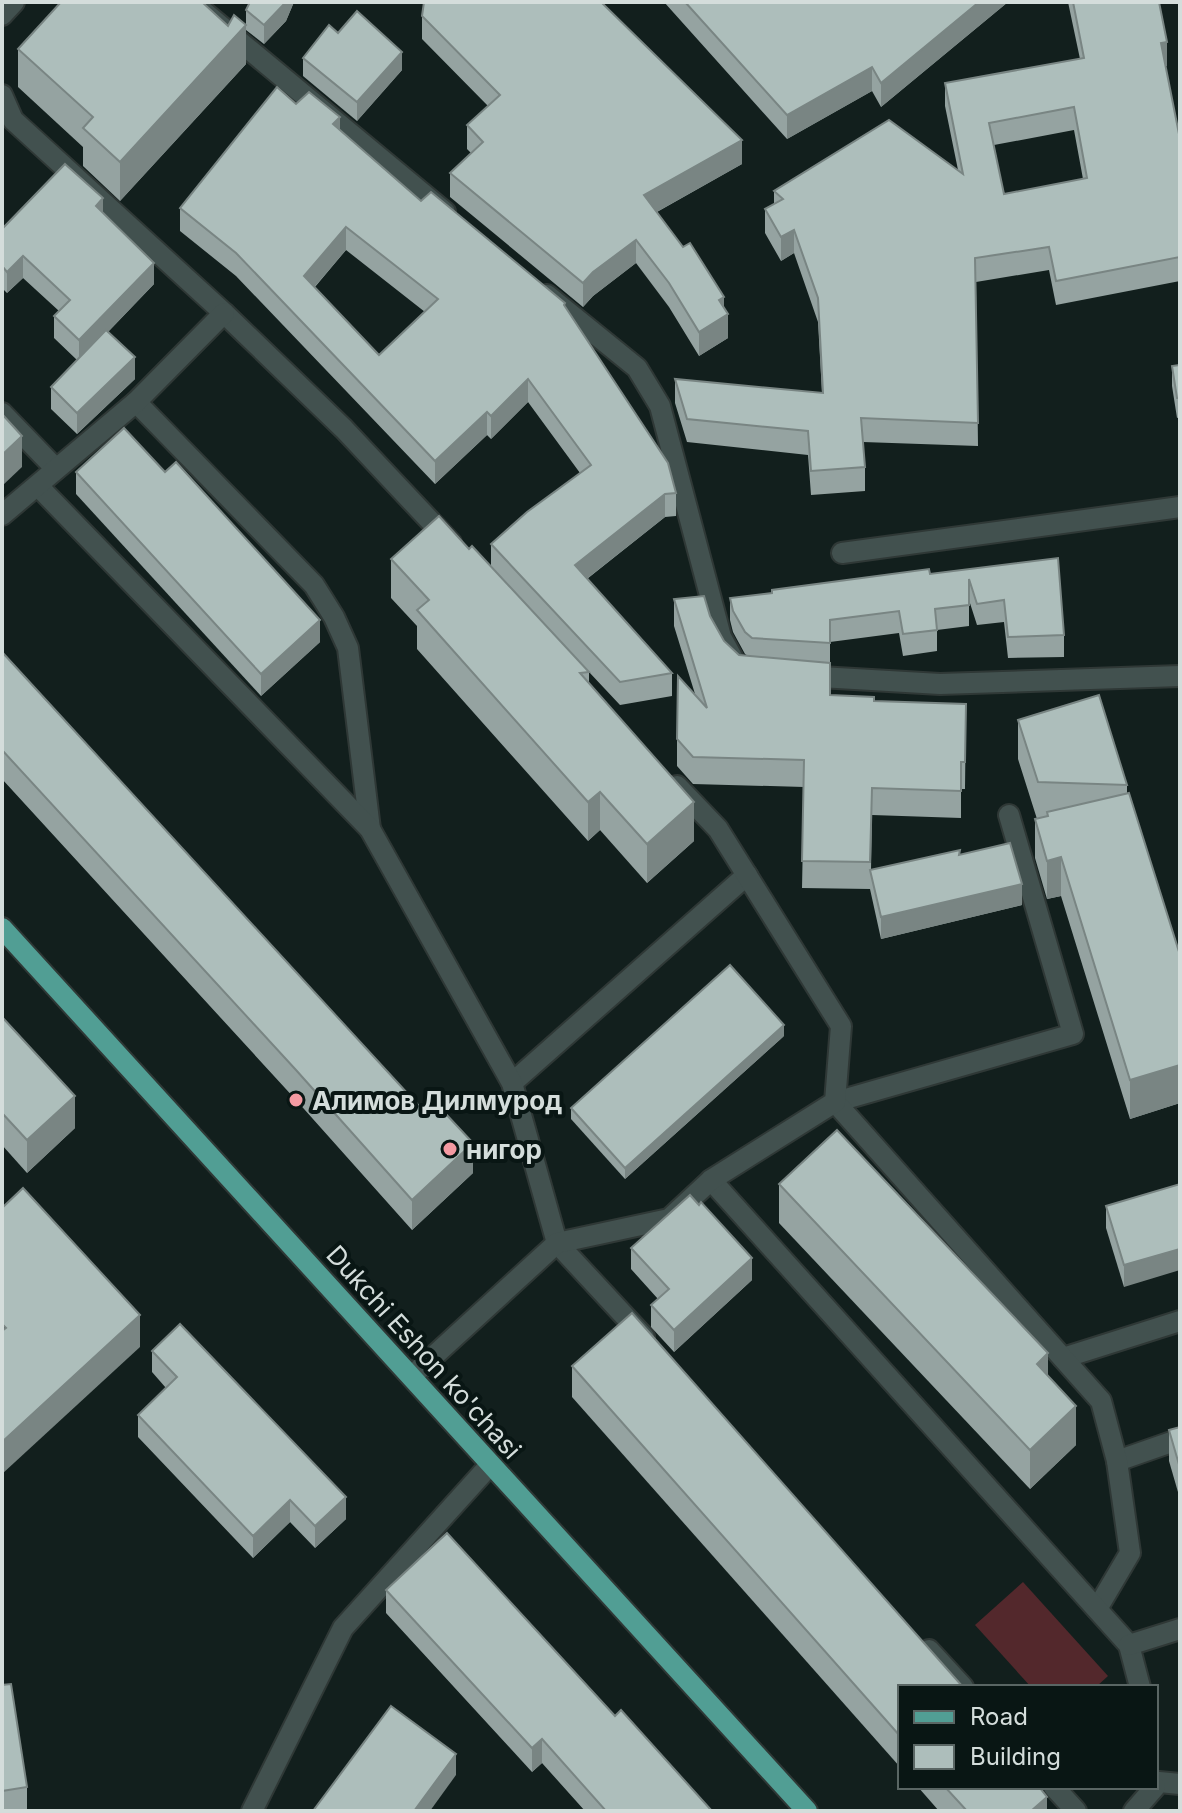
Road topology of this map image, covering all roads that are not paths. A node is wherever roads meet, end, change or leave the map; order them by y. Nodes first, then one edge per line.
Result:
1 (14, 2) edge
2 (192, 2) edge
3 (2, 15) edge
4 (2, 95) edge
5 (8, 115) edge
6 (465, 228) edge
7 (527, 278) edge
8 (224, 313) junction
9 (136, 402) junction
10 (2, 413) edge
11 (56, 469) junction
12 (38, 486) junction
13 (1180, 507) edge
14 (2, 515) edge
15 (842, 553) dead end
16 (462, 554) edge
17 (747, 672) edge
18 (777, 674) edge
19 (1180, 676) edge
20 (665, 772) edge
21 (1009, 815) dead end
22 (370, 829) junction
23 (747, 875) junction
24 (2, 928) edge
25 (512, 1083) junction
26 (835, 1102) junction
27 (711, 1180) junction
28 (557, 1243) junction
29 (1180, 1321) edge
30 (653, 1348) edge
31 (1063, 1358) junction
32 (412, 1376) junction
33 (1180, 1439) edge
34 (1117, 1461) junction
35 (490, 1465) junction
36 (1097, 1609) junction
37 (1180, 1629) edge
38 (920, 1640) edge
39 (1129, 1645) junction
40 (961, 1685) edge
41 (1139, 1685) edge
42 (1158, 1781) edge
43 (1180, 1784) edge
44 (1056, 1789) edge
45 (1150, 1789) edge
46 (252, 1811) edge
47 (807, 1811) edge
48 (1076, 1811) edge
49 (1134, 1811) edge

1 - 3 street
2 - 6 street
4 - 5 street
5 - 8 street
7 - 17 street
8 - 9 street
8 - 16 street
9 - 11 street
9 - 22 street
10 - 11 street
11 - 12 street
12 - 14 street
12 - 22 street
13 - 15 street
18 - 19 street
20 - 23 street
21 - 26 street
22 - 25 street
23 - 25 street
23 - 26 street
24 - 32 main road, Dukchi Eshon ko'chasi
25 - 28 street
26 - 27 street
26 - 31 street
27 - 28 street
27 - 36 street
28 - 30 street
28 - 32 street
29 - 31 street
31 - 34 street
32 - 35 main road, Dukchi Eshon ko'chasi
33 - 34 street
34 - 36 street
35 - 46 street
35 - 47 main road, Dukchi Eshon ko'chasi
36 - 39 street
37 - 39 street
38 - 40 street
39 - 41 street
42 - 43 street
44 - 48 street
45 - 49 street

